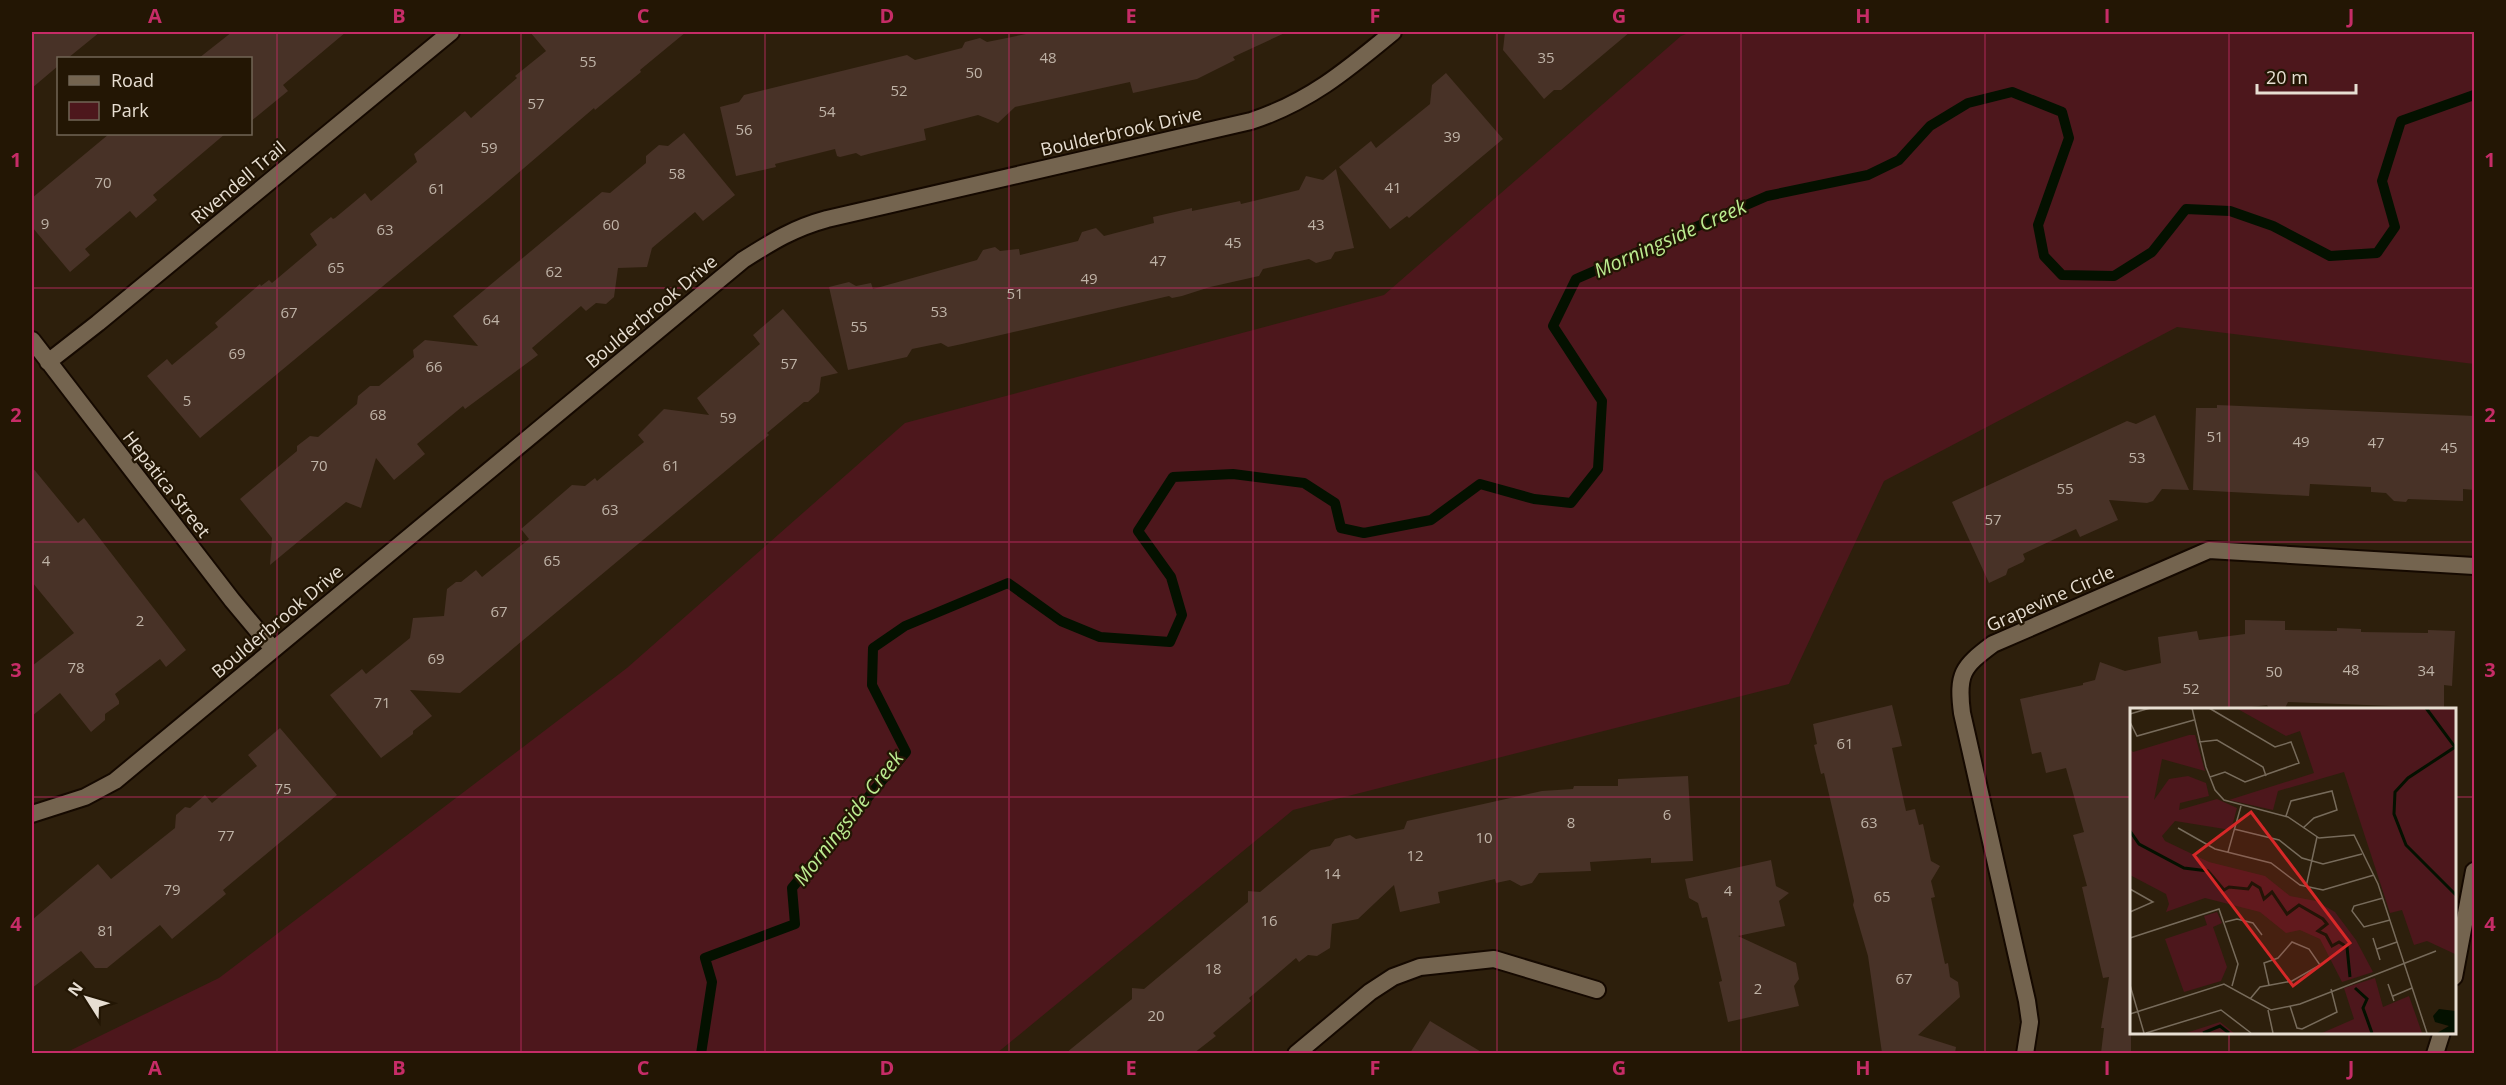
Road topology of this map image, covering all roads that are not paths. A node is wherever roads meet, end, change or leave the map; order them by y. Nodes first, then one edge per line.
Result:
1 (451, 32) edge
2 (1393, 32) edge
3 (32, 340) edge
4 (48, 362) junction
5 (2475, 566) edge
6 (273, 649) junction
7 (32, 813) edge
8 (2475, 871) edge
9 (2455, 972) edge
10 (1597, 990) dead end
11 (2441, 1034) edge
12 (1296, 1053) edge
13 (2025, 1053) edge
14 (2435, 1053) edge

1 - 4 street, Rivendell Trail
2 - 6 street, Boulderbrook Drive
3 - 4 street, Hepatica Street
4 - 6 street, Hepatica Street
5 - 13 street, Grapevine Circle
6 - 7 street, Boulderbrook Drive
8 - 9 street
10 - 12 street
11 - 14 street

